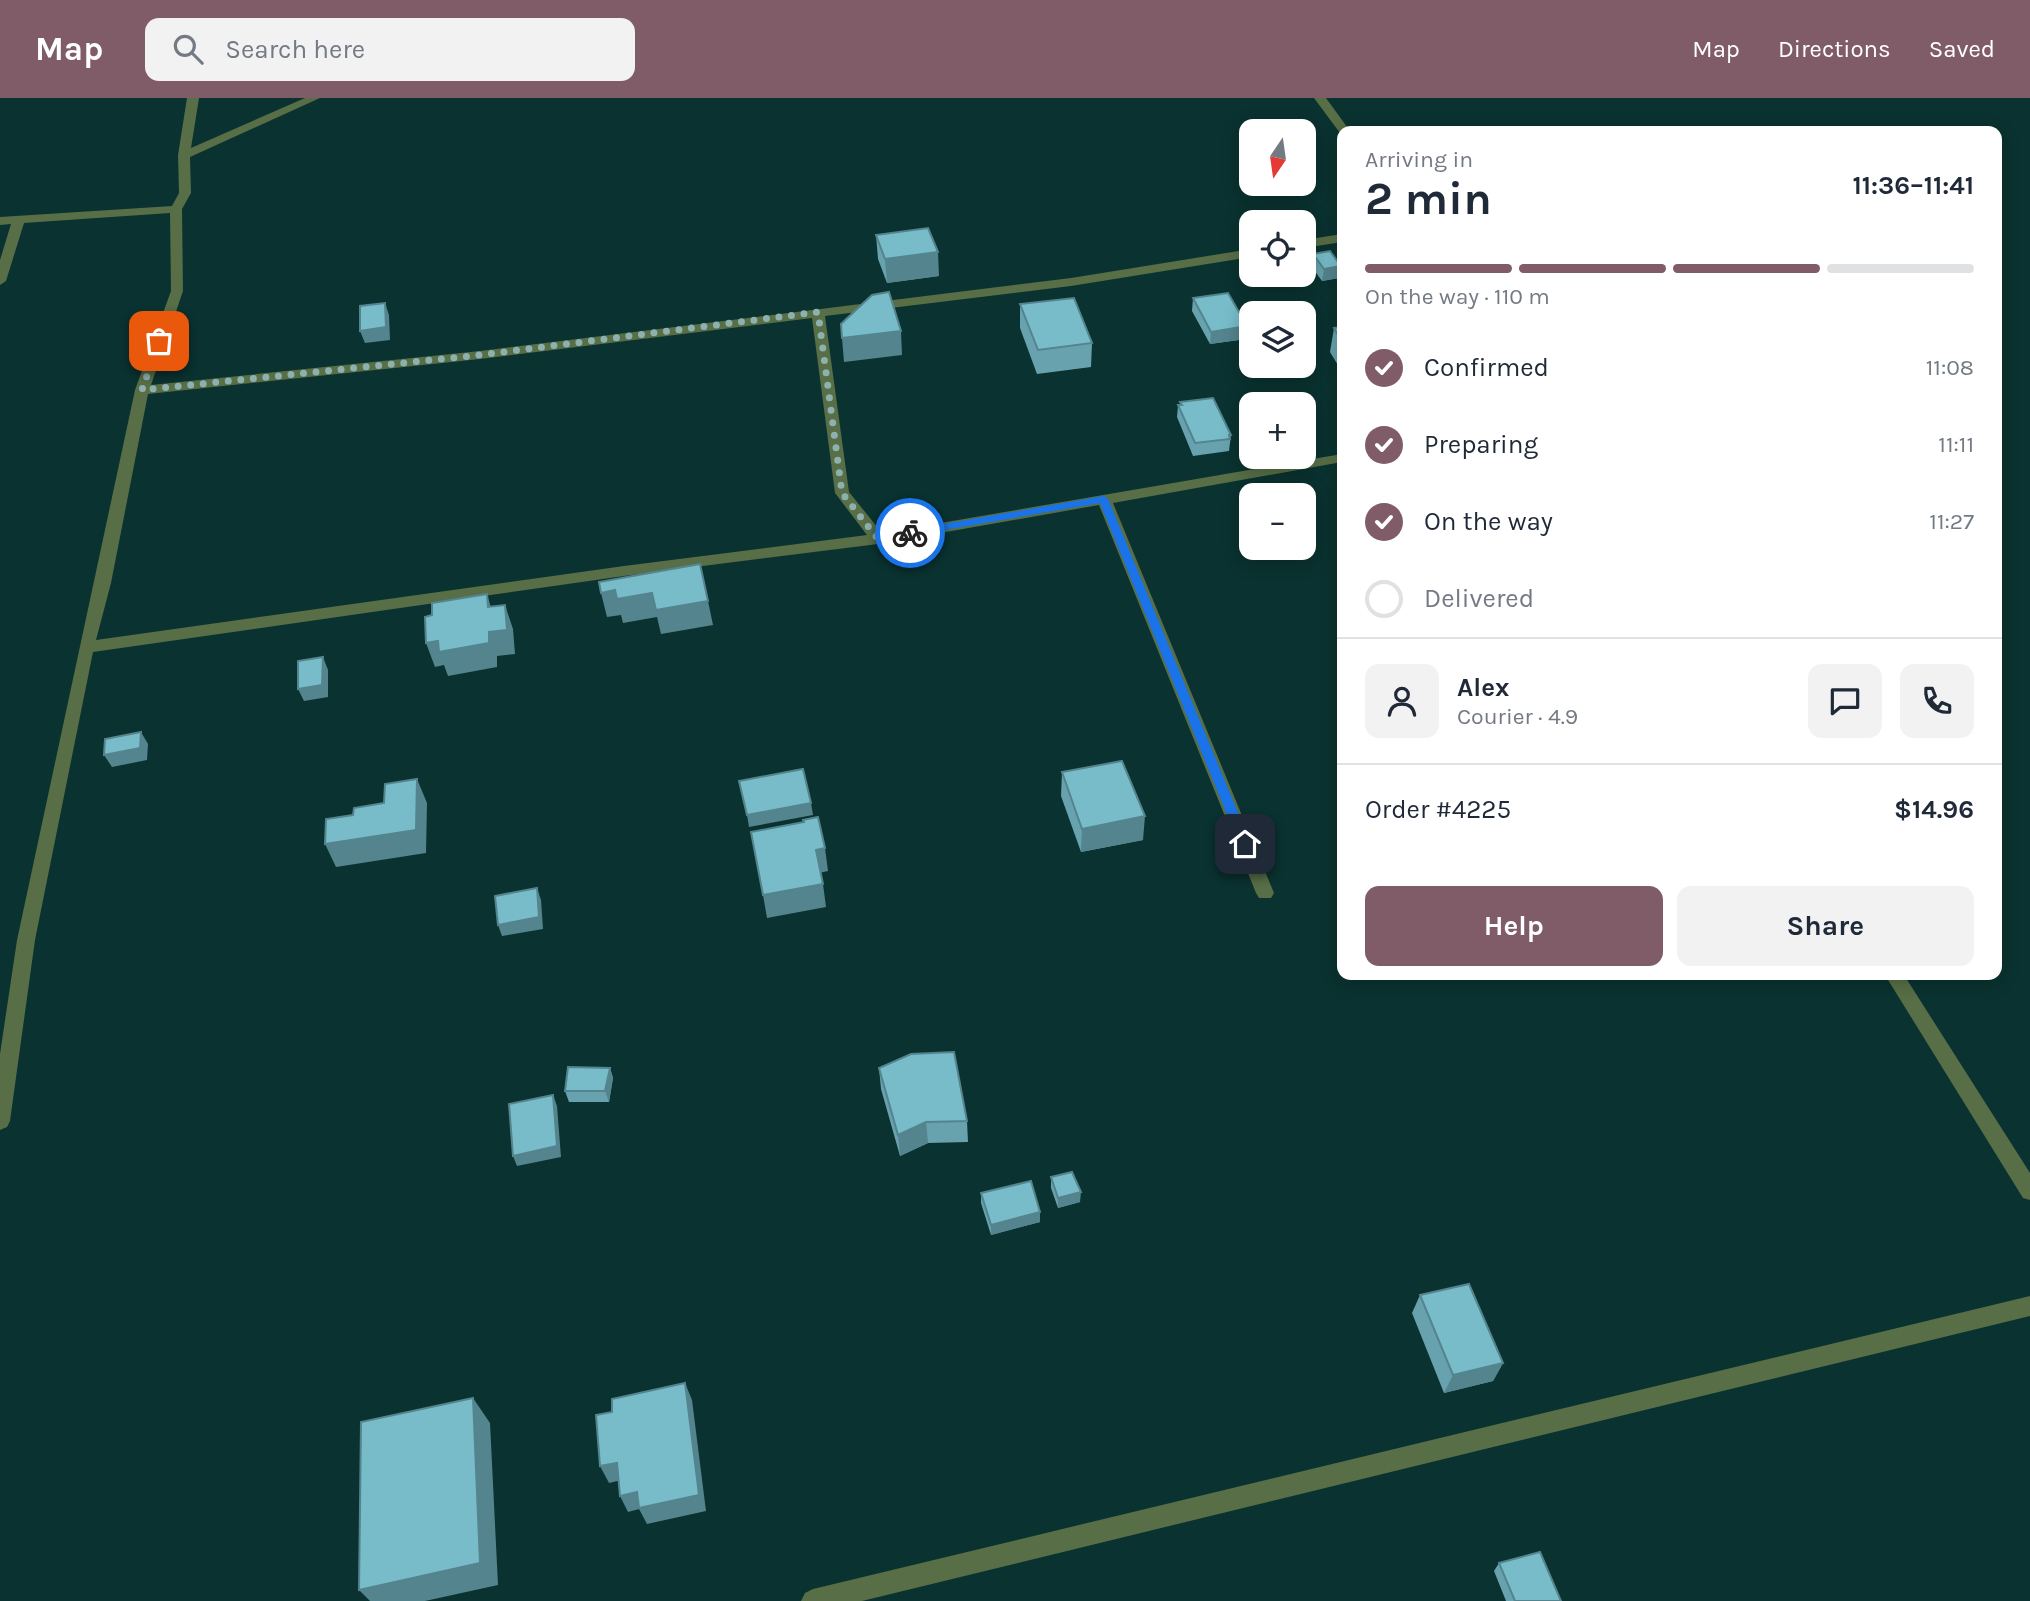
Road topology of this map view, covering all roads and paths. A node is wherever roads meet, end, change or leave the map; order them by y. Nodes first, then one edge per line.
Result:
1 (193, 98) edge
2 (314, 98) edge
3 (1320, 98) edge
4 (1340, 126) edge
5 (184, 155) junction
6 (176, 209) junction
7 (19, 219) junction
8 (0, 221) edge
9 (1337, 239) edge
10 (1316, 242) edge
11 (1239, 255) edge
12 (0, 281) edge
13 (818, 312) junction
14 (142, 390) junction
15 (1337, 459) edge
16 (1104, 499) junction
17 (878, 539) junction
18 (86, 647) junction
19 (1265, 893) dead end
20 (1897, 980) edge
21 (0, 1121) edge
22 (2030, 1191) edge
23 (2030, 1306) edge
24 (813, 1601) edge

1 - 5 street
2 - 5 street
3 - 4 street
5 - 6 street
6 - 7 street
6 - 14 street
7 - 8 street
7 - 12 street
9 - 10 street
11 - 13 street
13 - 14 street
13 - 17 street
14 - 18 street
15 - 16 street
16 - 17 street
16 - 19 street
17 - 18 street
18 - 21 street
20 - 22 street
23 - 24 street

